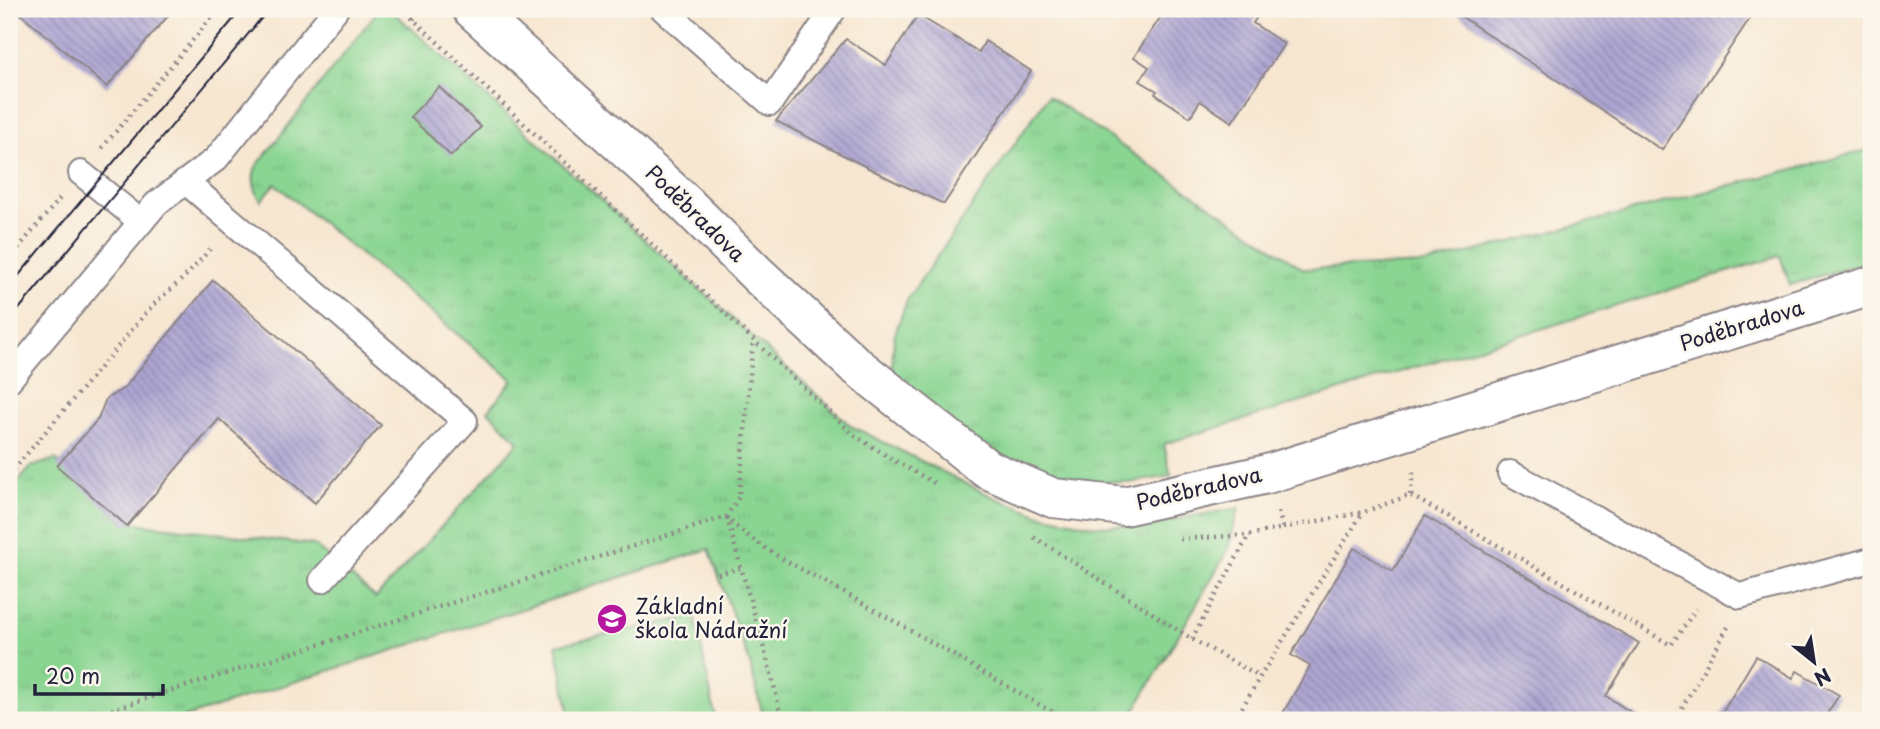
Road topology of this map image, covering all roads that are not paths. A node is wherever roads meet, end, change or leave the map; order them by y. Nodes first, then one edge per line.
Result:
1 (336, 9) edge
2 (472, 9) edge
3 (663, 9) edge
4 (834, 9) edge
5 (81, 173) road end
6 (186, 182) junction
7 (141, 222) junction
8 (1871, 286) edge
9 (9, 380) edge
10 (1510, 473) dead end
11 (1871, 560) edge
12 (322, 580) dead end

1 - 6 lane
2 - 8 street, Poděbradova
3 - 4 lane
5 - 7 lane
6 - 7 lane
6 - 12 lane
7 - 9 lane
10 - 11 lane

